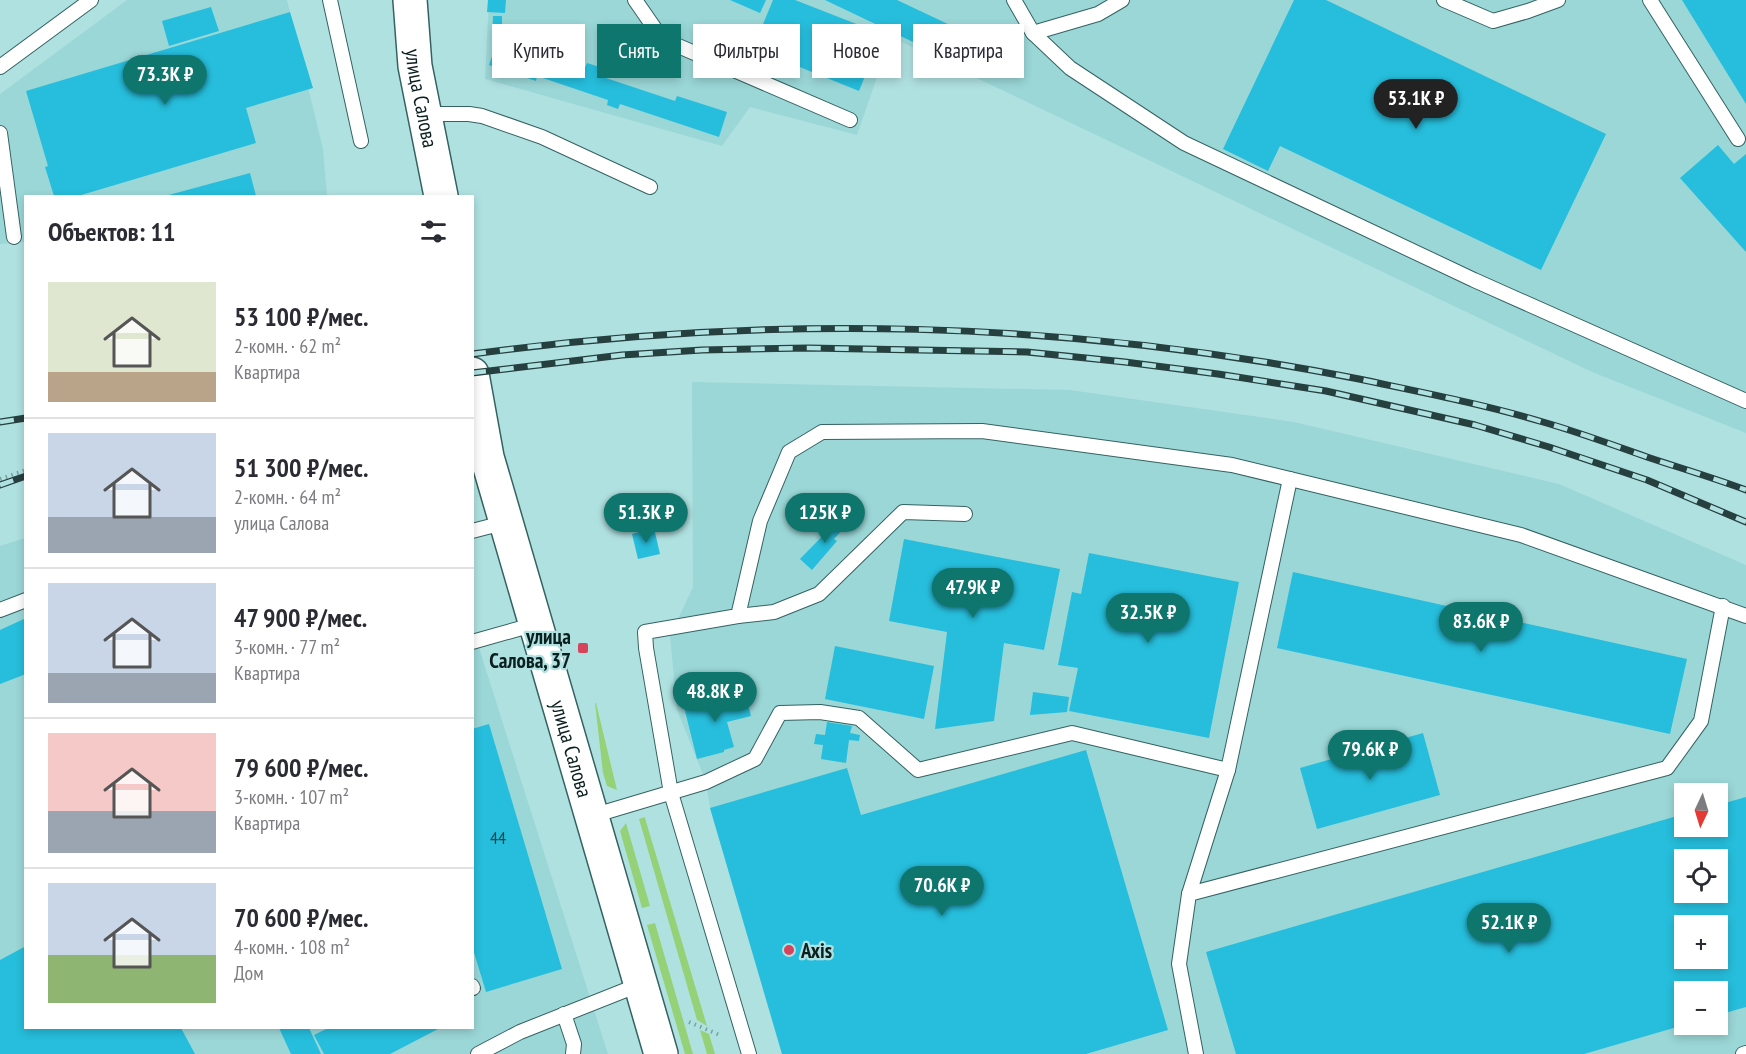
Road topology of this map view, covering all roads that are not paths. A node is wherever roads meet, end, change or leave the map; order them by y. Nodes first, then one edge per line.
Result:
1 (90, 0) edge
2 (330, 0) edge
3 (410, 0) edge
4 (634, 0) edge
5 (1014, 0) edge
6 (1122, 0) edge
7 (1444, 0) edge
8 (1558, 0) edge
9 (1650, 0) edge
10 (1034, 33) junction
11 (0, 67) edge
12 (424, 114) junction
13 (850, 120) dead end
14 (0, 133) edge
15 (1738, 139) dead end
16 (361, 141) dead end
17 (650, 187) dead end
18 (441, 195) edge
19 (19, 217) edge
20 (14, 237) dead end
21 (474, 385) edge
22 (1746, 400) edge
23 (1290, 479) junction
24 (965, 514) dead end
25 (507, 522) junction
26 (474, 530) edge
27 (24, 601) edge
28 (1723, 606) junction
29 (0, 610) edge
30 (1746, 615) edge
31 (738, 616) junction
32 (536, 624) junction
33 (474, 641) edge
34 (1228, 770) junction
35 (671, 793) junction
36 (591, 816) junction
37 (1189, 894) junction
38 (641, 984) junction
39 (564, 1014) junction
40 (748, 1050) edge
41 (478, 1054) edge
42 (573, 1054) edge
43 (661, 1054) edge
44 (1196, 1054) edge

1 - 11 lane
2 - 16 lane
3 - 12 street, улица Салова
4 - 13 lane
5 - 10 lane
6 - 10 lane
7 - 8 lane
9 - 15 lane
10 - 22 lane
12 - 17 lane
12 - 18 street, улица Салова
14 - 19 lane
19 - 20 lane
21 - 25 street, улица Салова
23 - 28 lane
23 - 31 lane
23 - 34 lane
24 - 31 lane
25 - 26 lane
25 - 32 street, улица Салова
27 - 29 lane
28 - 30 lane
28 - 37 lane
31 - 35 lane
32 - 33 lane
32 - 36 street, улица Салова
34 - 35 lane
34 - 37 lane
35 - 36 lane
35 - 40 lane
36 - 38 street, улица Салова
37 - 44 lane
38 - 39 lane
38 - 43 street, улица Салова
39 - 41 lane
39 - 42 lane

